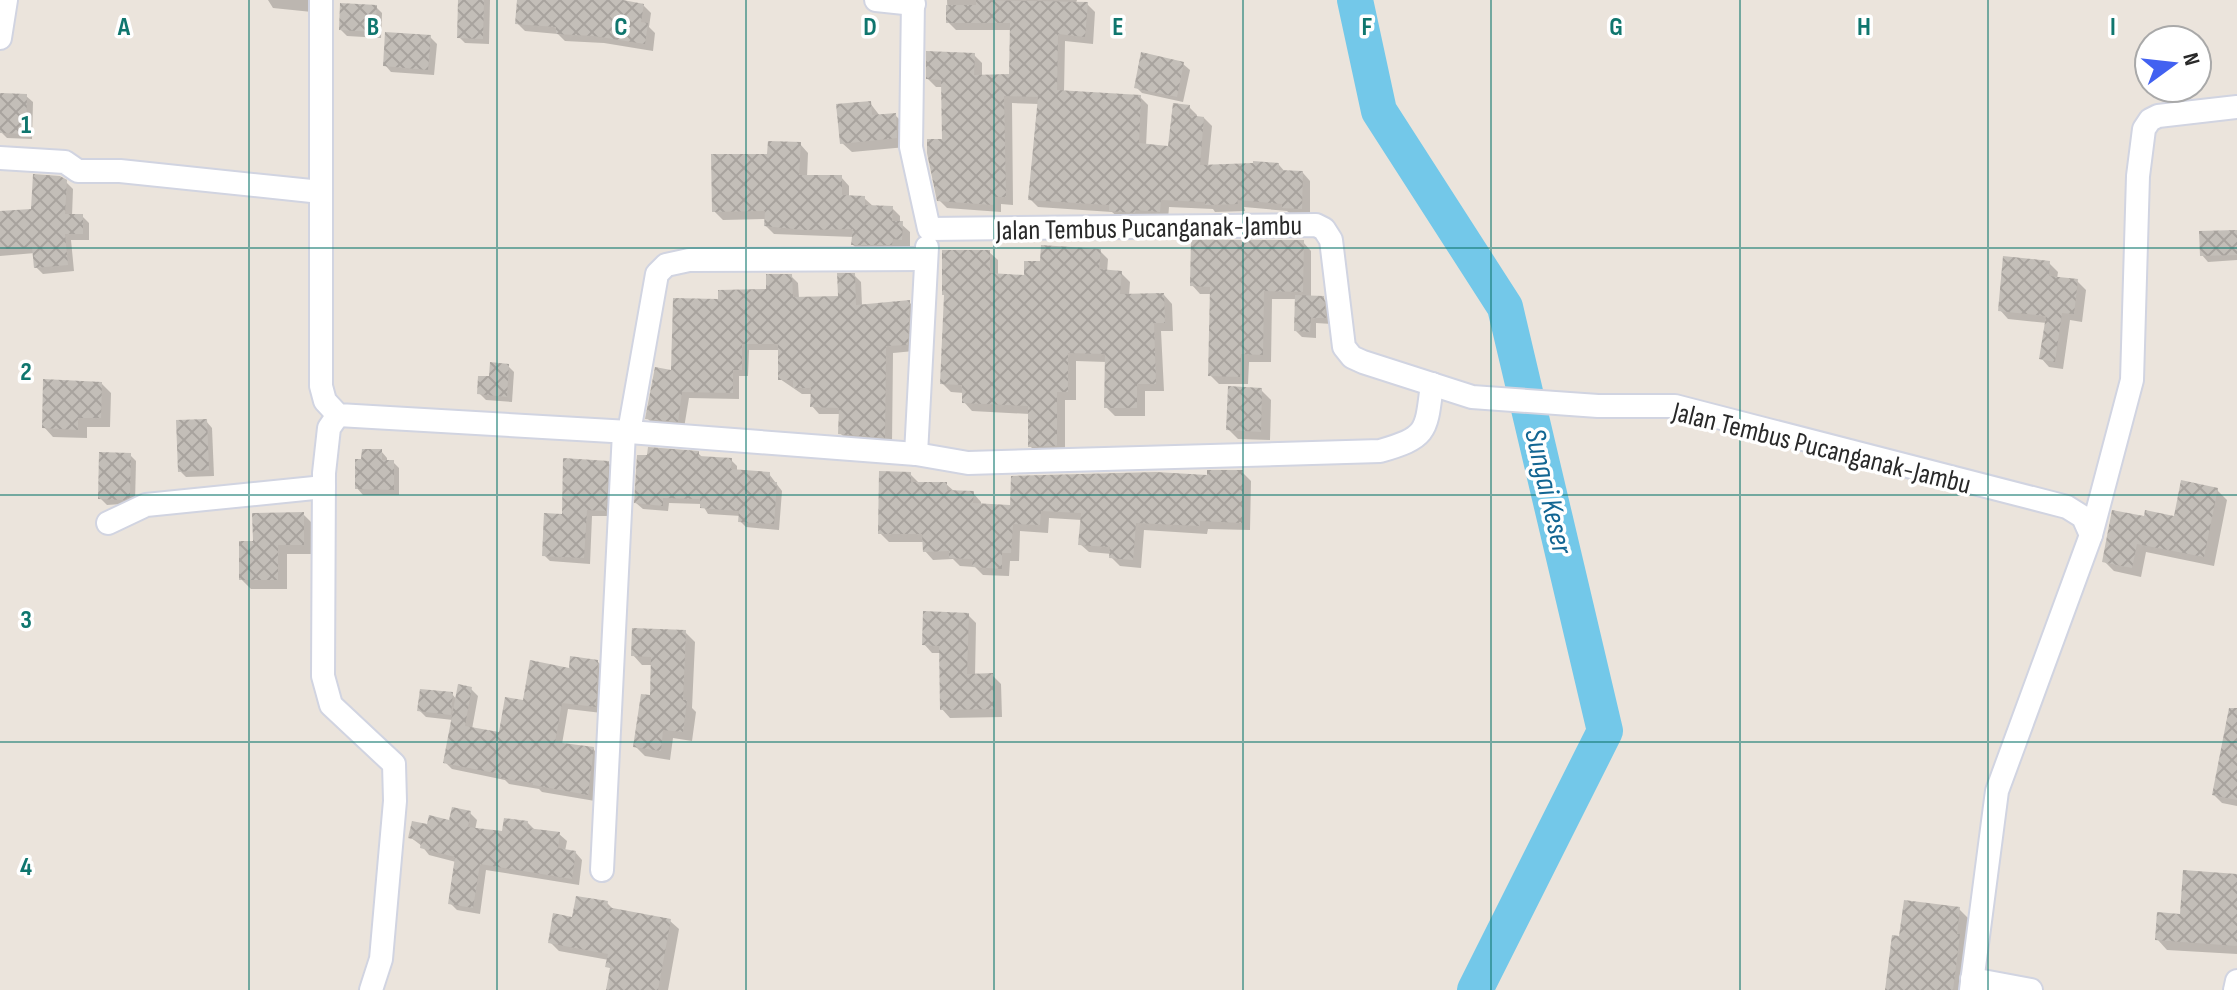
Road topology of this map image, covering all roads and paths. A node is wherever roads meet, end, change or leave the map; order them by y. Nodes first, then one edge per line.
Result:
1 (6, 0) edge
2 (321, 0) edge
3 (876, 0) edge
4 (914, 2) edge
5 (0, 38) edge
6 (2237, 107) edge
7 (0, 158) edge
8 (321, 192) junction
9 (929, 229) junction
10 (926, 259) junction
11 (1432, 384) junction
12 (338, 415) junction
13 (627, 432) junction
14 (916, 454) junction
15 (324, 487) junction
16 (108, 523) dead end
17 (2091, 535) junction
18 (602, 870) dead end
19 (2237, 981) edge
20 (1972, 984) edge
21 (371, 990) edge
22 (2031, 990) edge
23 (2235, 990) edge

1 - 5 street
2 - 8 street
3 - 4 street
4 - 9 street
6 - 17 street
7 - 8 street
8 - 12 street
9 - 10 street
9 - 11 street, Jalan Tembus Pucanganak-Jambu
10 - 13 street
10 - 14 street
11 - 14 street
11 - 17 street, Jalan Tembus Pucanganak-Jambu
12 - 13 street
12 - 15 street
13 - 14 street
13 - 18 street
15 - 16 street
15 - 21 street
17 - 20 street
19 - 23 street
20 - 22 street

